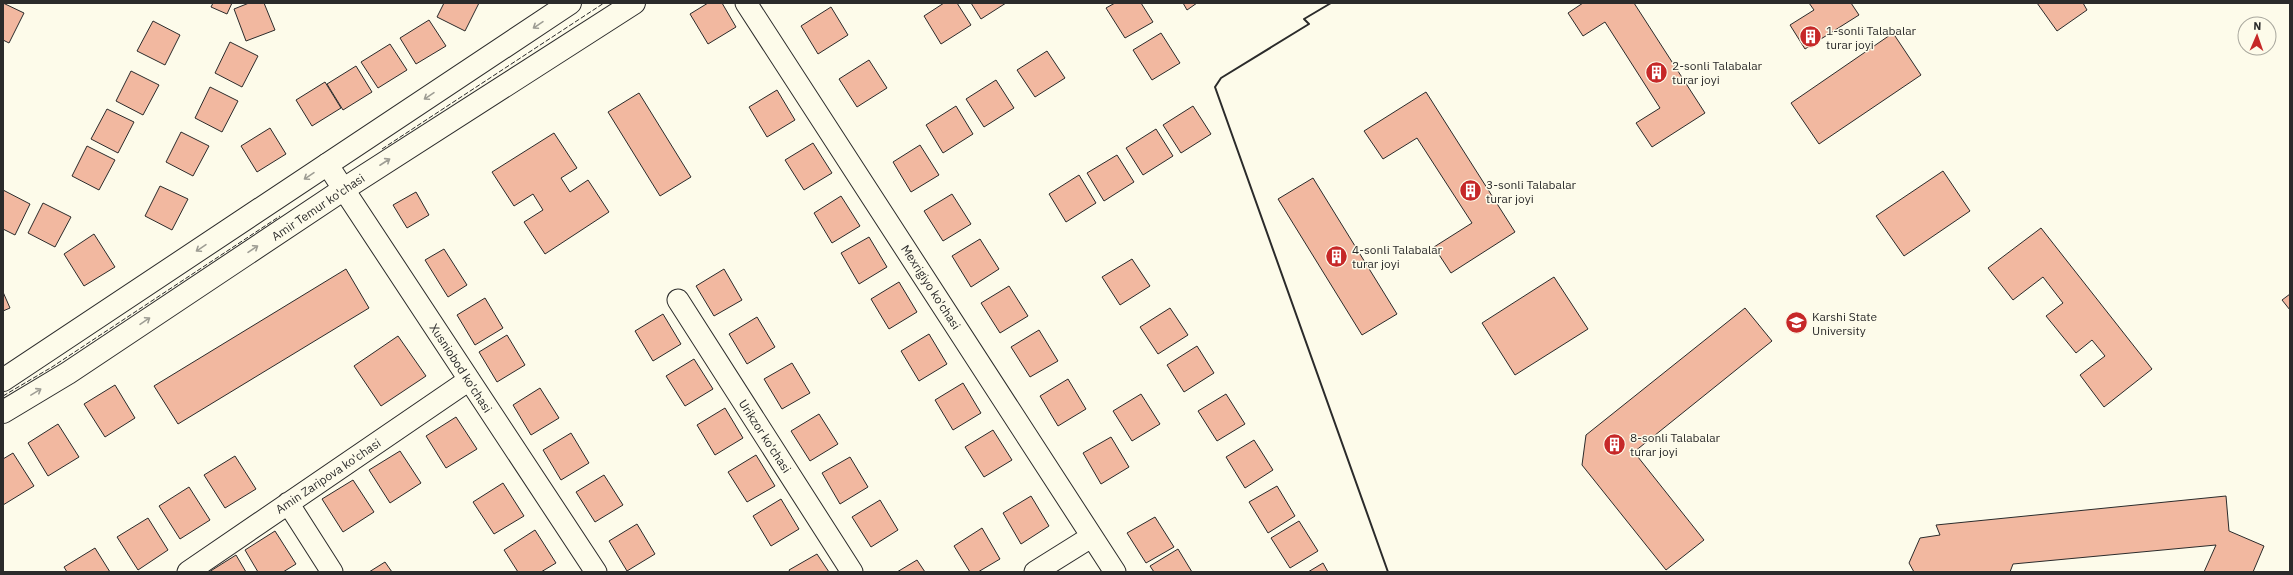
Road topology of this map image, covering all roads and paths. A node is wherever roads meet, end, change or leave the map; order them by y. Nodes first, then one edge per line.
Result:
1 (570, 3) edge
2 (634, 3) edge
3 (746, 3) edge
4 (327, 164) junction
5 (344, 189) junction
6 (678, 300) dead end
7 (3, 380) edge
8 (469, 380) junction
9 (3, 412) edge
10 (288, 503) junction
11 (1091, 537) junction
12 (188, 572) edge
13 (332, 572) edge
14 (596, 572) edge
15 (852, 572) edge
16 (1035, 572) edge
17 (1115, 572) edge

1 -> 4 main road
5 -> 2 main road, Amir Temur ko'chasi
3 - 11 street, Mexrigiyo ko'chasi
4 - 5 street, Xusniobod ko'chasi
4 -> 7 main road
5 - 8 street, Xusniobod ko'chasi
9 -> 5 main road, Amir Temur ko'chasi
6 - 15 street, Urikzor ko'chasi
8 - 10 street, Amin Zaripova ko'chasi
8 - 14 street, Xusniobod ko'chasi
10 - 12 street, Amin Zaripova ko'chasi
10 - 13 street
11 - 16 street
11 - 17 street, Mexrigiyo ko'chasi

